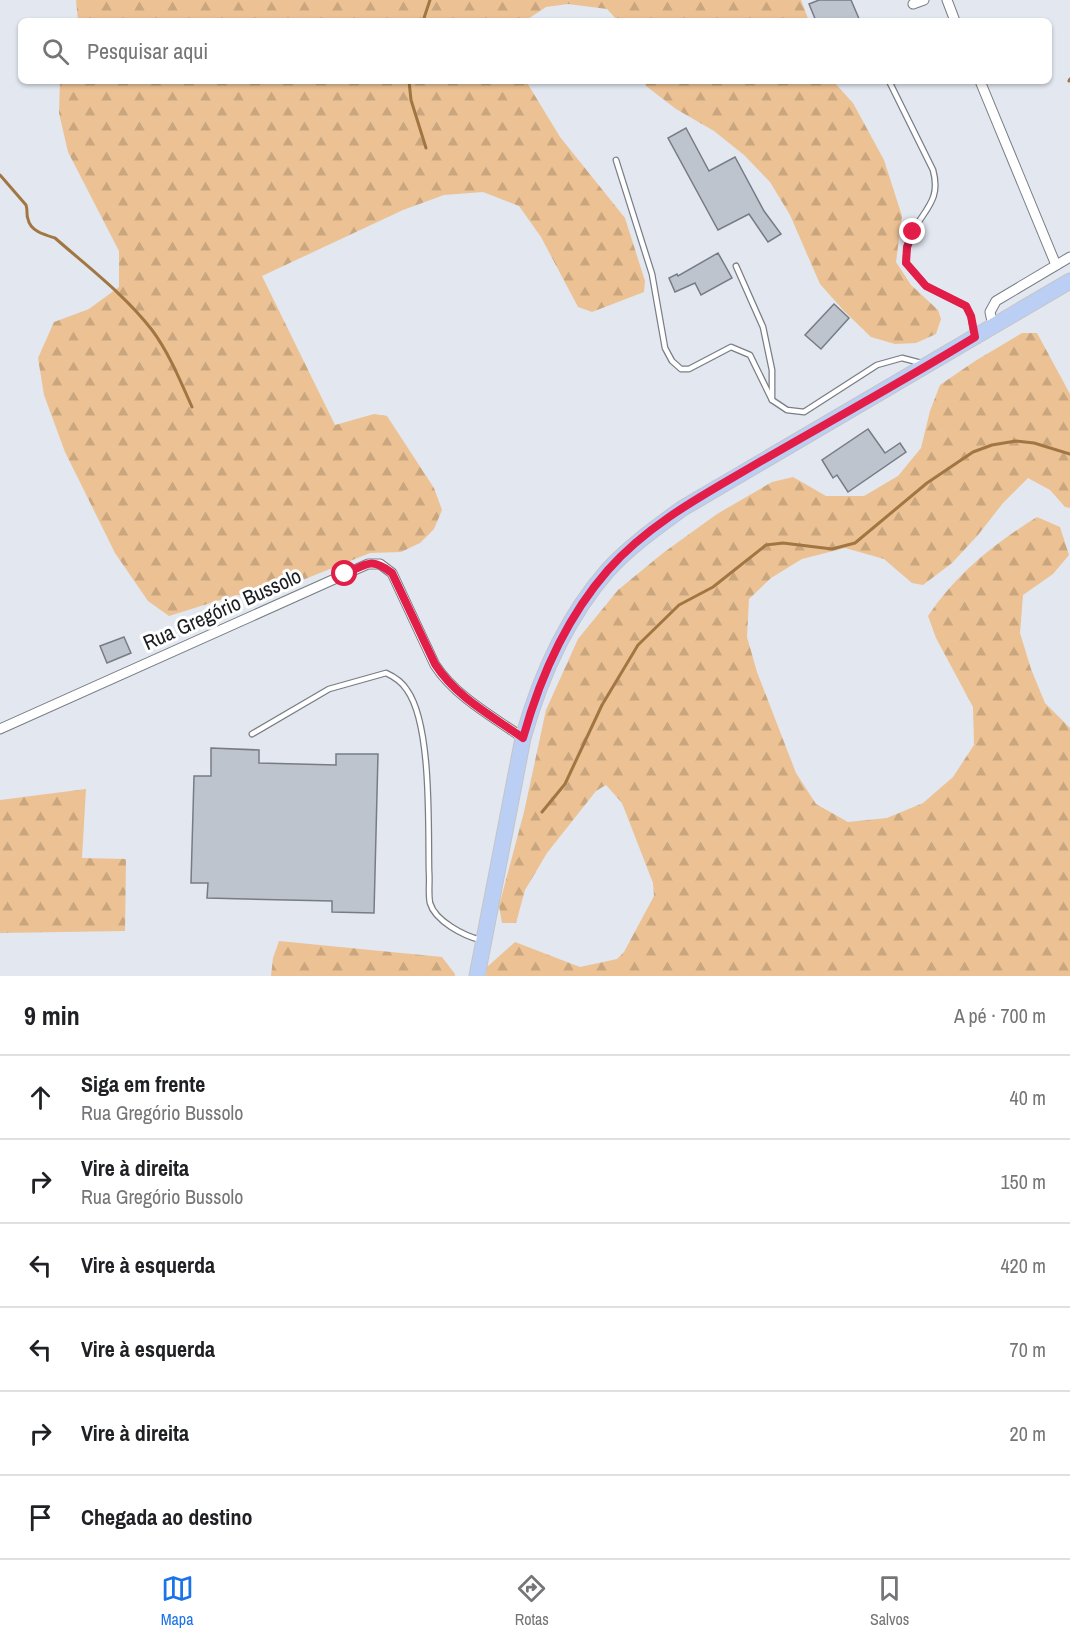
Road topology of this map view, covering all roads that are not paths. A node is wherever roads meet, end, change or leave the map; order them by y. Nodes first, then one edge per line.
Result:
1 (924, 0) edge
2 (947, 0) edge
3 (914, 4) dead end
4 (954, 18) edge
5 (890, 84) edge
6 (981, 84) edge
7 (616, 160) dead end
8 (1070, 257) edge
9 (1056, 265) junction
10 (736, 266) dead end
11 (1070, 281) edge
12 (993, 326) junction
13 (975, 337) junction
14 (928, 365) junction
15 (772, 400) junction
16 (0, 729) edge
17 (252, 734) dead end
18 (523, 738) junction
19 (484, 940) junction
20 (477, 976) edge

1 - 3 street
2 - 4 street
5 - 13 lane
6 - 9 street
7 - 15 lane
8 - 9 street
9 - 12 street
10 - 15 lane
11 - 12 main road
12 - 13 main road
13 - 14 main road
14 - 15 lane
14 - 18 main road
16 - 18 street, Rua Gregório Bussolo
17 - 19 lane
18 - 19 main road
19 - 20 main road

